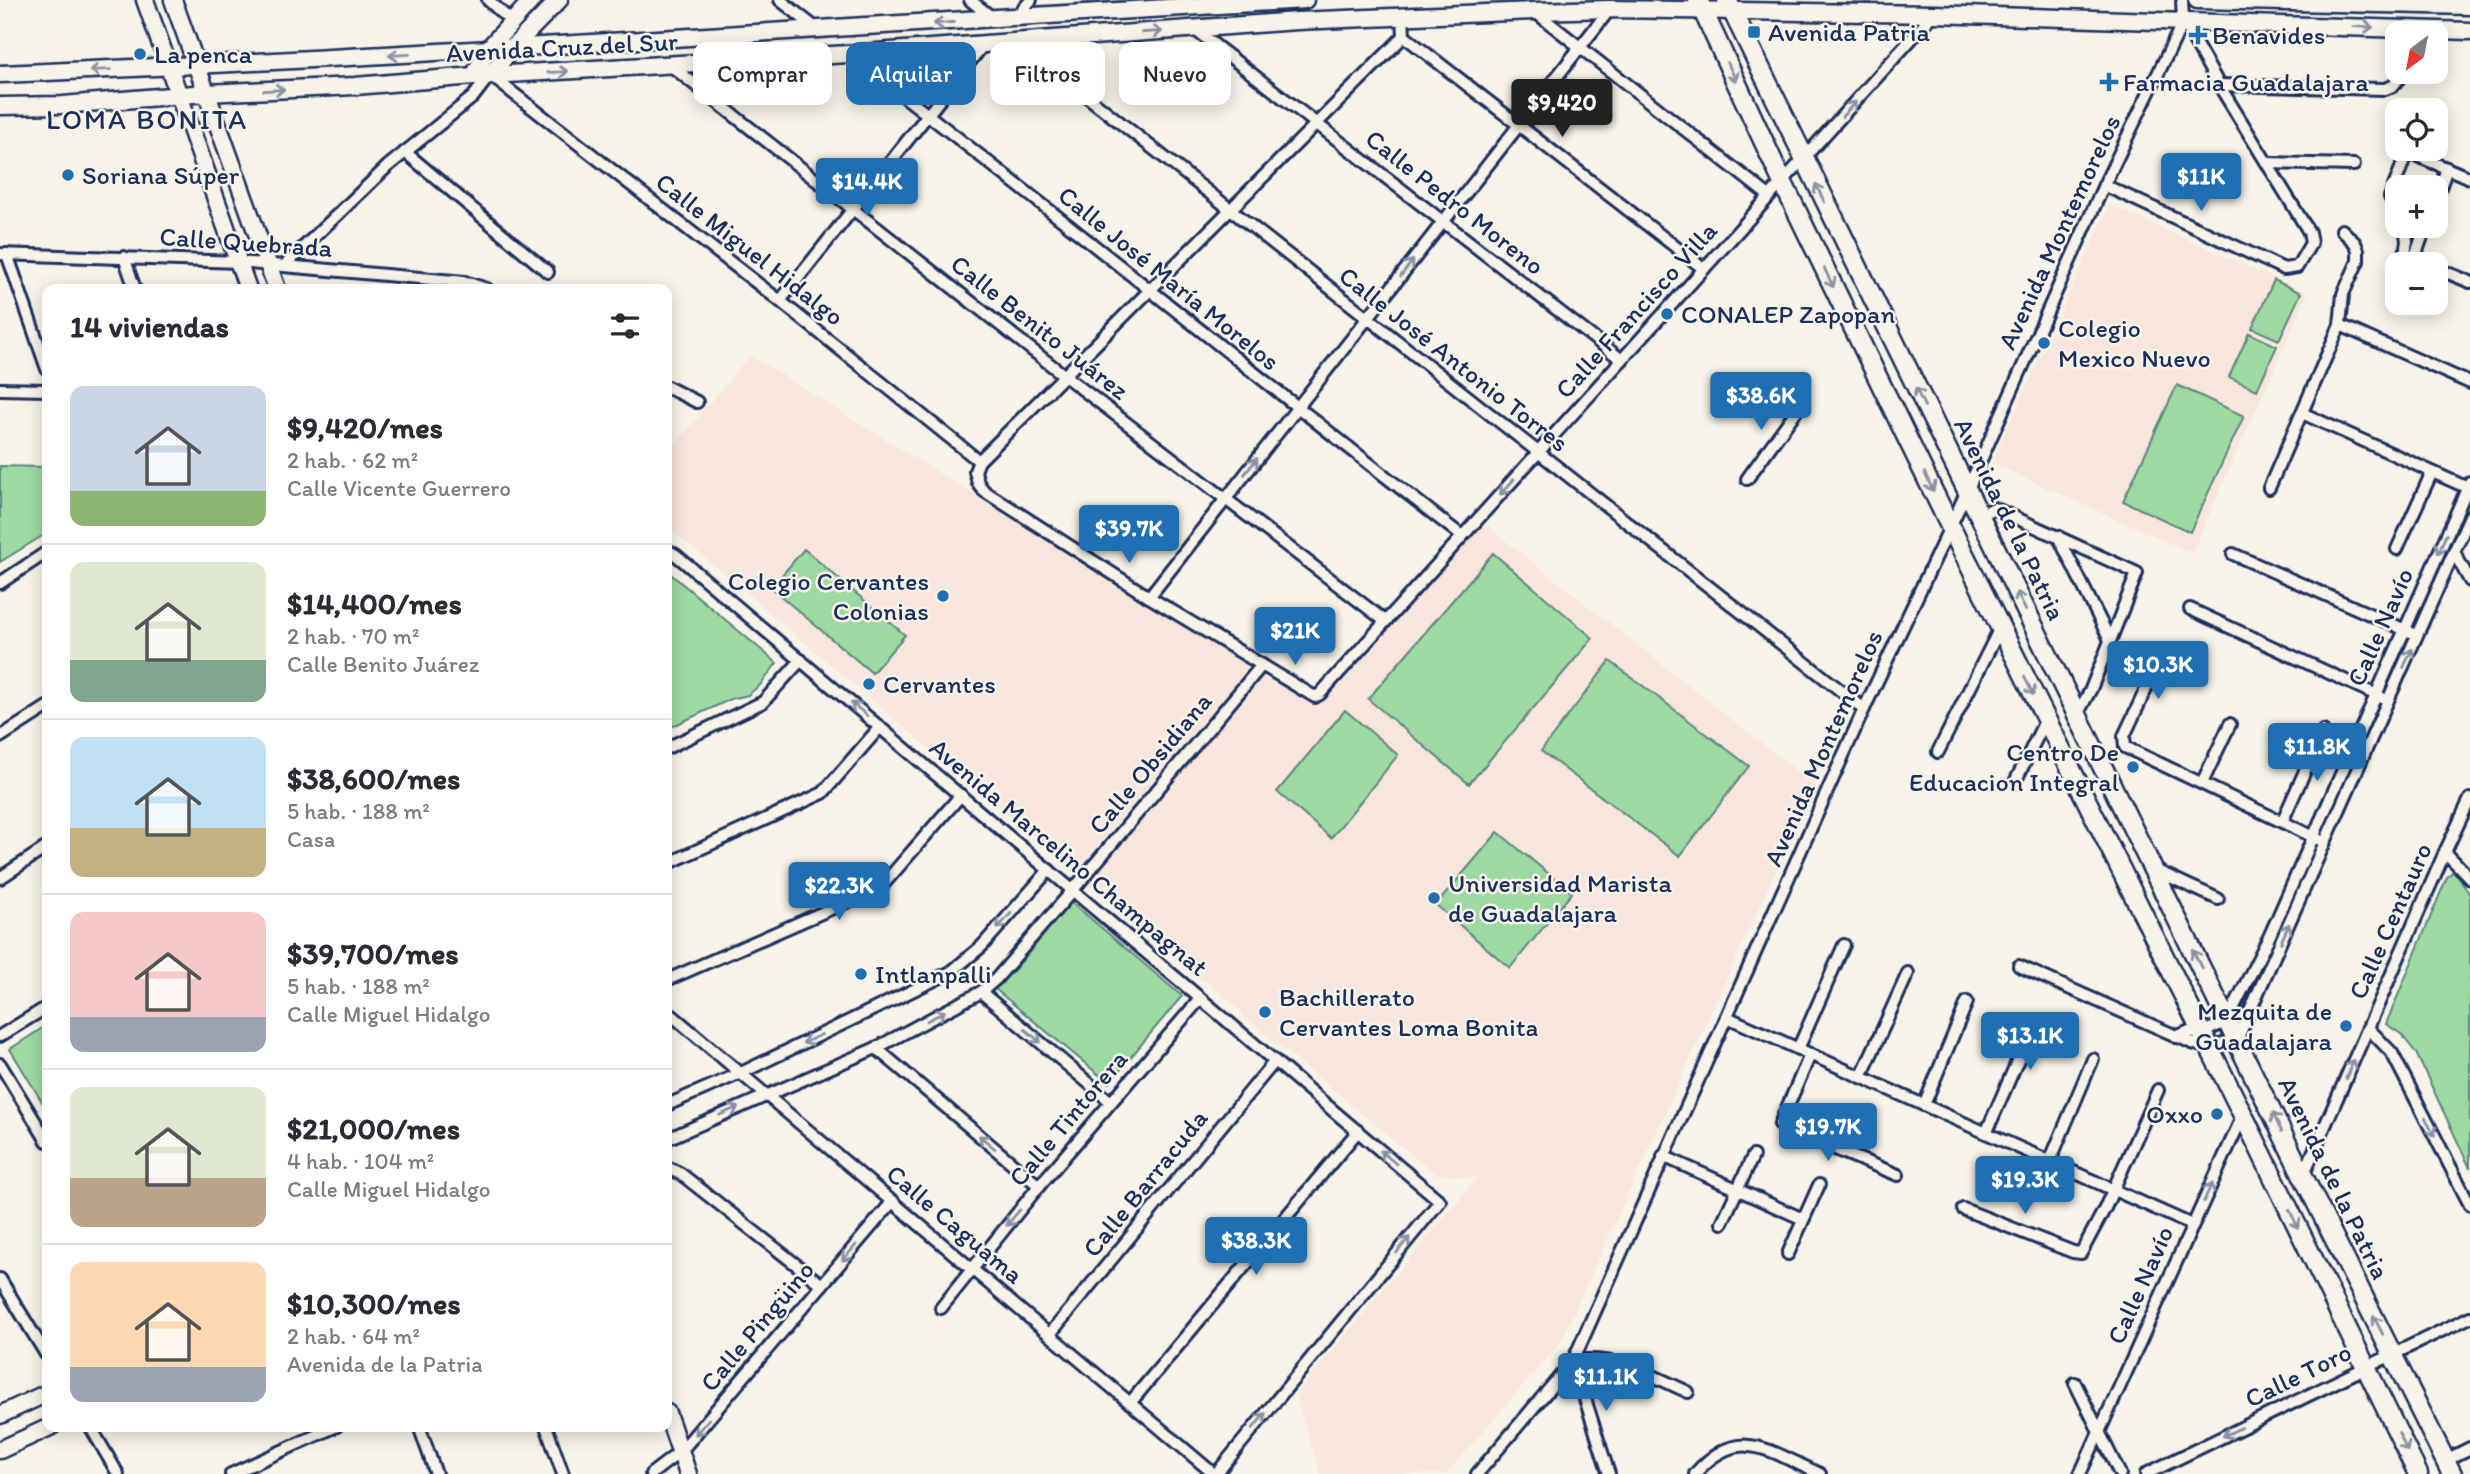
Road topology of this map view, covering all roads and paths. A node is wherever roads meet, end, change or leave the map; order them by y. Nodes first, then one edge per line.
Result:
1 (145, 0) edge
2 (173, 0) edge
3 (488, 0) edge
4 (532, 0) edge
5 (559, 0) edge
6 (780, 0) edge
7 (970, 0) edge
8 (1031, 0) edge
9 (1306, 0) edge
10 (2182, 0) edge
11 (2197, 0) edge
12 (2385, 2) edge
13 (1161, 4) edge
14 (1701, 5) edge
15 (1729, 5) edge
16 (2470, 6) edge
17 (1610, 9) junction
18 (1534, 11) junction
19 (1934, 14) junction
20 (1403, 17) junction
21 (1014, 18) junction
22 (995, 20) junction
23 (512, 21) junction
24 (2183, 22) junction
25 (1194, 29) junction
26 (2385, 29) edge
27 (2470, 30) edge
28 (819, 31) junction
29 (2448, 31) edge
30 (1404, 36) junction
31 (1018, 42) edge
32 (984, 44) junction
33 (990, 44) edge
34 (976, 45) edge
35 (513, 47) junction
36 (1580, 47) junction
37 (486, 50) junction
38 (846, 54) edge
39 (197, 65) junction
40 (670, 65) junction
41 (169, 68) junction
42 (0, 74) edge
43 (482, 76) junction
44 (2395, 84) edge
45 (2218, 85) junction
46 (206, 93) junction
47 (178, 96) junction
48 (916, 105) edge
49 (1097, 105) edge
50 (0, 106) edge
51 (929, 115) junction
52 (1317, 125) junction
53 (1518, 125) junction
54 (405, 152) junction
55 (1803, 159) junction
56 (2268, 163) junction
57 (2354, 165) dead end
58 (2447, 168) junction
59 (2399, 175) edge
60 (2445, 175) edge
61 (2470, 178) edge
62 (1783, 181) junction
63 (2104, 185) junction
64 (1769, 196) junction
65 (853, 209) junction
66 (1230, 211) junction
67 (1443, 222) junction
68 (2342, 230) dead end
69 (3, 254) edge
70 (124, 257) junction
71 (239, 262) junction
72 (277, 265) junction
73 (1704, 269) junction
74 (548, 272) dead end
75 (2448, 273) edge
76 (2470, 282) edge
77 (133, 284) edge
78 (246, 284) edge
79 (277, 284) edge
80 (421, 284) edge
81 (471, 284) edge
82 (1150, 291) junction
83 (780, 301) junction
84 (1367, 319) junction
85 (2340, 325) junction
86 (42, 356) edge
87 (1622, 360) junction
88 (1065, 376) junction
89 (2470, 383) edge
90 (0, 389) edge
91 (42, 390) edge
92 (672, 390) edge
93 (697, 402) dead end
94 (1801, 403) dead end
95 (1296, 408) junction
96 (2302, 413) junction
97 (1537, 454) junction
98 (979, 461) junction
99 (2432, 472) junction
100 (1747, 479) dead end
101 (2469, 486) edge
102 (2269, 488) dead end
103 (1966, 491) junction
104 (1225, 499) junction
105 (1979, 516) junction
106 (2470, 516) edge
107 (1950, 526) junction
108 (1462, 536) junction
109 (2058, 536) junction
110 (2397, 549) dead end
111 (2455, 552) junction
112 (672, 554) edge
113 (2233, 554) dead end
114 (42, 555) edge
115 (2470, 581) edge
116 (0, 583) edge
117 (1149, 597) junction
118 (2190, 609) dead end
119 (1385, 621) junction
120 (2000, 628) junction
121 (2403, 629) junction
122 (2419, 635) junction
123 (2110, 640) junction
124 (2163, 653) dead end
125 (801, 660) junction
126 (1262, 665) junction
127 (2375, 694) junction
128 (2389, 701) junction
129 (1864, 709) junction
130 (42, 710) edge
131 (2077, 715) junction
132 (2046, 719) junction
133 (2230, 724) dead end
134 (880, 727) junction
135 (2323, 732) dead end
136 (0, 737) edge
137 (672, 745) edge
138 (1938, 752) dead end
139 (2015, 782) dead end
140 (2202, 783) junction
141 (961, 795) junction
142 (2470, 799) edge
143 (2282, 822) junction
144 (2314, 836) junction
145 (2326, 843) junction
146 (42, 851) edge
147 (2445, 852) junction
148 (672, 862) edge
149 (2152, 869) junction
150 (1049, 870) junction
151 (0, 878) edge
152 (2470, 878) edge
153 (1073, 890) junction
154 (2218, 899) dead end
155 (1844, 945) dead end
156 (2019, 966) dead end
157 (1909, 972) dead end
158 (672, 978) edge
159 (981, 992) junction
160 (1200, 999) junction
161 (1967, 1002) dead end
162 (42, 1010) edge
163 (672, 1015) edge
164 (1727, 1017) junction
165 (2227, 1021) junction
166 (2368, 1028) junction
167 (2031, 1030) dead end
168 (0, 1036) edge
169 (2176, 1037) junction
170 (2237, 1040) junction
171 (2206, 1041) junction
172 (876, 1048) junction
173 (1798, 1049) junction
174 (1810, 1055) junction
175 (2093, 1059) dead end
176 (1275, 1061) junction
177 (0, 1064) edge
178 (741, 1073) junction
179 (1861, 1077) junction
180 (2158, 1090) dead end
181 (765, 1094) junction
182 (1111, 1102) junction
183 (672, 1103) edge
184 (1924, 1105) junction
185 (2243, 1115) junction
186 (1358, 1131) junction
187 (42, 1133) edge
188 (1986, 1133) junction
189 (672, 1137) edge
190 (1663, 1156) junction
191 (1753, 1156) dead end
192 (2050, 1161) junction
193 (672, 1170) edge
194 (1898, 1175) dead end
195 (2303, 1177) junction
196 (1819, 1185) dead end
197 (1040, 1186) junction
198 (1737, 1189) junction
199 (2113, 1189) junction
200 (894, 1202) junction
201 (2470, 1205) edge
202 (1964, 1209) dead end
203 (1803, 1219) junction
204 (1721, 1223) dead end
205 (2192, 1225) junction
206 (1787, 1254) dead end
207 (972, 1268) junction
208 (0, 1279) edge
209 (822, 1285) junction
210 (941, 1308) dead end
211 (2470, 1317) edge
212 (1050, 1334) junction
213 (42, 1348) edge
214 (2393, 1354) junction
215 (1573, 1361) junction
216 (2366, 1367) junction
217 (2075, 1383) dead end
218 (1688, 1392) dead end
219 (42, 1395) edge
220 (2416, 1400) junction
221 (1130, 1403) junction
222 (2389, 1412) junction
223 (0, 1415) edge
224 (672, 1427) edge
225 (42, 1431) edge
226 (94, 1432) edge
227 (324, 1432) edge
228 (421, 1432) edge
229 (548, 1432) edge
230 (2099, 1433) junction
231 (2470, 1448) edge
232 (0, 1450) edge
233 (681, 1451) junction
234 (2449, 1467) edge
235 (118, 1474) edge
236 (231, 1474) edge
237 (436, 1474) edge
238 (563, 1474) edge
239 (651, 1474) edge
240 (688, 1474) edge
241 (1215, 1474) edge
242 (1477, 1474) edge
243 (1609, 1474) edge
244 (1695, 1474) edge
245 (1820, 1474) edge
246 (2080, 1474) edge
247 (2120, 1474) edge
248 (2146, 1474) edge
249 (2418, 1474) edge

1 - 41 main road
2 - 39 main road
3 - 23 street
4 - 23 main road
5 - 35 main road
6 - 28 street
7 - 22 street
8 - 21 street
9 - 13 main road, Avenida Cruz del Sur
10 - 24 street
11 - 12 main road
12 - 16 main road
13 - 21 main road, Avenida Cruz del Sur
14 - 15 main road, Avenida Cruz del Sur
14 - 17 main road, Avenida Cruz del Sur
14 -> 62 main road, Avenida de la Patria
15 - 19 main road, Avenida Cruz del Sur
15 - 55 main road, Avenida de la Patria
17 - 18 main road, Avenida Cruz del Sur
17 - 36 street
18 - 20 main road, Avenida Cruz del Sur
18 - 36 street
19 - 24 main road, Avenida Cruz del Sur
55 -> 19 street, Calle Francisco Villa
20 - 25 main road, Avenida Cruz del Sur
20 - 30 street
21 - 22 main road, Avenida Cruz del Sur
22 -> 28 main road, Avenida Cruz del Sur
23 - 37 main road
24 -> 26 main road, Avenida Cruz del Sur
24 - 45 street
24 - 63 street, Avenida Montemorelos
31 -> 25 main road, Avenida Cruz del Sur
25 - 52 street, Calle Pedro Moreno
27 - 29 main road, Avenida Cruz del Sur
28 - 35 main road, Avenida Cruz del Sur
30 - 52 street
30 - 53 street
32 - 33 main road, Avenida Cruz del Sur
32 - 34 main road, Avenida Cruz del Sur
32 - 51 street
35 - 37 main road, Avenida Cruz del Sur
35 - 43 main road
36 - 53 street
36 - 64 street
37 -> 39 main road, Avenida Cruz del Sur
37 - 43 main road
38 - 40 main road, Avenida Cruz del Sur
39 - 41 main road, Avenida Cruz del Sur
39 - 46 main road
43 -> 40 main road, Avenida Cruz del Sur
40 - 65 street, Calle Benito Juárez
41 -> 42 main road, Avenida Cruz del Sur
41 - 47 main road
46 -> 43 main road, Avenida Cruz del Sur
43 - 54 street
43 - 83 street, Calle Miguel Hidalgo
44 - 45 street
45 - 56 street
46 - 47 main road, Avenida Cruz del Sur
46 - 72 main road
47 - 50 main road, Avenida Cruz del Sur
47 - 71 main road
48 - 51 street, Calle José María Morelos
49 - 66 street, Calle José Antonio Torres
51 - 65 street
51 - 82 street, Calle José María Morelos
52 - 66 street
52 - 67 street, Calle Pedro Moreno
53 - 67 street
53 - 73 street
54 - 72 street
54 - 74 street
55 - 62 street, Calle Francisco Villa
103 -> 55 main road, Avenida de la Patria
56 - 57 street
56 - 63 street
58 - 59 street
58 - 60 street
58 - 61 street
62 - 64 street, Calle Francisco Villa
62 -> 107 main road, Avenida de la Patria
63 - 103 street, Avenida Montemorelos
64 - 73 street, Calle Francisco Villa
65 - 83 street
65 - 88 street, Calle Benito Juárez
66 - 82 street
66 - 84 street, Calle José Antonio Torres
84 -> 67 street
67 - 87 street, Calle Pedro Moreno
68 - 85 street
69 - 70 street, Calle Quebrada
69 - 86 street
70 - 71 street, Calle Quebrada
70 - 77 street
71 - 72 street, Calle Quebrada
71 - 78 main road
72 - 79 main road
72 - 80 street, Calle Quebrada
73 - 87 street, Calle Francisco Villa
75 - 76 street
80 - 81 street, Calle Quebrada
82 - 88 street
82 - 95 street, Calle José María Morelos
83 - 98 street, Calle Miguel Hidalgo
84 - 95 street
84 - 97 street, Calle José Antonio Torres
85 - 89 street
85 - 96 street
87 - 97 street, Calle Francisco Villa
88 - 98 street
88 - 104 street, Calle Benito Juárez
90 - 91 street
92 - 93 street
94 - 100 street
104 -> 95 street
95 - 108 street, Calle José María Morelos
96 - 99 street
96 - 102 street
97 -> 108 street, Calle Francisco Villa
97 - 129 street, Calle José Antonio Torres
98 - 117 street
99 - 101 street
99 - 110 street
101 -> 121 street, Calle Navío
103 - 105 main road, Avenida de la Patria
103 - 107 street, Avenida Montemorelos
104 - 117 street
104 - 119 street, Calle Benito Juárez
105 - 109 street
131 -> 105 main road, Avenida de la Patria
106 - 111 street, Calle Navío
107 - 120 main road, Avenida de la Patria
107 - 129 street, Avenida Montemorelos
108 - 119 street, Calle Francisco Villa
109 - 123 street
109 - 123 street
111 - 115 street
111 - 122 street, Calle Navío
112 - 125 street, Avenida Marcelino Champagnat
113 - 121 street
114 - 116 street
117 - 126 street
118 - 127 street
119 - 126 street, Calle Francisco Villa
120 -> 132 main road, Avenida de la Patria
120 - 138 street
121 - 122 street
121 - 127 street, Calle Navío
128 -> 122 street, Calle Navío
123 - 131 street
124 - 140 street
134 -> 125 street, Avenida Marcelino Champagnat
125 - 137 street
126 - 153 street, Calle Obsidiana
127 - 128 street
127 - 144 street, Calle Navío
128 - 145 street, Calle Navío
129 - 164 street, Avenida Montemorelos
130 - 136 street
131 - 149 main road, Avenida de la Patria
132 - 139 street
132 - 171 main road, Avenida de la Patria
133 - 140 street
134 - 141 street, Avenida Marcelino Champagnat
134 - 148 street
135 - 143 street
140 - 143 street
141 - 150 street, Avenida Marcelino Champagnat
141 - 158 street
142 - 147 street, Calle Centauro
143 - 144 street
144 - 145 street
144 - 165 street, Calle Navío
170 -> 145 street, Calle Navío
146 - 151 street
147 - 152 street
147 - 166 street, Calle Centauro
149 - 154 street
165 -> 149 main road, Avenida de la Patria
150 - 153 street, Avenida Marcelino Champagnat
150 -> 178 street
153 - 159 street, Calle Obsidiana
153 - 160 street, Avenida Marcelino Champagnat
155 - 173 street
156 - 169 street
157 - 179 street
172 -> 159 street, Calle Obsidiana
159 -> 182 street
160 - 176 street, Avenida Marcelino Champagnat
160 - 182 street, Calle Tintorera
161 - 184 street
162 - 168 street
163 - 178 street, Calle Caguama
164 - 173 street
164 - 190 street, Avenida Montemorelos
165 - 170 main road, Avenida de la Patria
165 - 171 street
195 -> 166 street, Calle Centauro
166 -> 201 street
167 - 188 street
169 - 171 street
169 - 171 street
170 - 171 street
195 -> 170 main road, Avenida de la Patria
171 - 185 main road, Avenida de la Patria
172 - 181 street, Calle Obsidiana
197 -> 172 street
173 - 174 street
174 - 179 street
174 - 194 street
175 - 192 street
176 - 186 street, Avenida Marcelino Champagnat
176 - 212 street, Calle Barracuda
177 - 187 street
178 - 181 street, Calle Caguama
178 - 183 street
179 - 184 street
180 - 199 street
189 -> 181 street, Calle Obsidiana
181 - 200 street, Calle Caguama
182 - 197 street, Calle Tintorera
184 - 188 street
205 -> 185 street, Calle Navío
185 -> 216 main road, Avenida de la Patria
186 - 221 street
241 -> 186 street, Avenida Marcelino Champagnat
188 - 192 street
190 - 198 street
190 - 215 street, Avenida Montemorelos
191 - 198 street
192 - 199 street
193 - 209 street
214 -> 195 main road, Avenida de la Patria
196 - 203 street
197 -> 207 street, Calle Tintorera
198 - 203 street
198 - 204 street
199 - 202 street
199 - 205 street
200 - 207 street, Calle Caguama
200 -> 209 street, Calle Pingüino
203 - 206 street
205 - 230 street, Calle Navío
207 - 210 street, Calle Tintorera
207 - 212 street, Calle Caguama
208 - 213 street
209 -> 233 street, Calle Pingüino
211 - 214 street, Calle Toro
212 - 221 street, Calle Caguama
214 - 216 street, Calle Toro
214 - 220 main road, Avenida de la Patria
215 - 218 street
215 - 242 street, Avenida Montemorelos
215 - 243 street
216 - 222 main road, Avenida de la Patria
216 -> 248 street, Calle Toro
217 - 230 street
219 - 223 main road
220 - 222 main road
220 - 234 main road, Avenida de la Patria
221 - 241 street, Calle Caguama
222 -> 249 main road, Avenida de la Patria
224 - 233 main road
225 - 232 main road
226 - 235 street
227 - 236 street
228 - 237 street
229 - 238 street
230 - 246 street, Calle Navío
230 - 247 street
231 - 234 street
233 - 239 street, Calle Pingüino
233 - 240 main road
244 - 245 street

